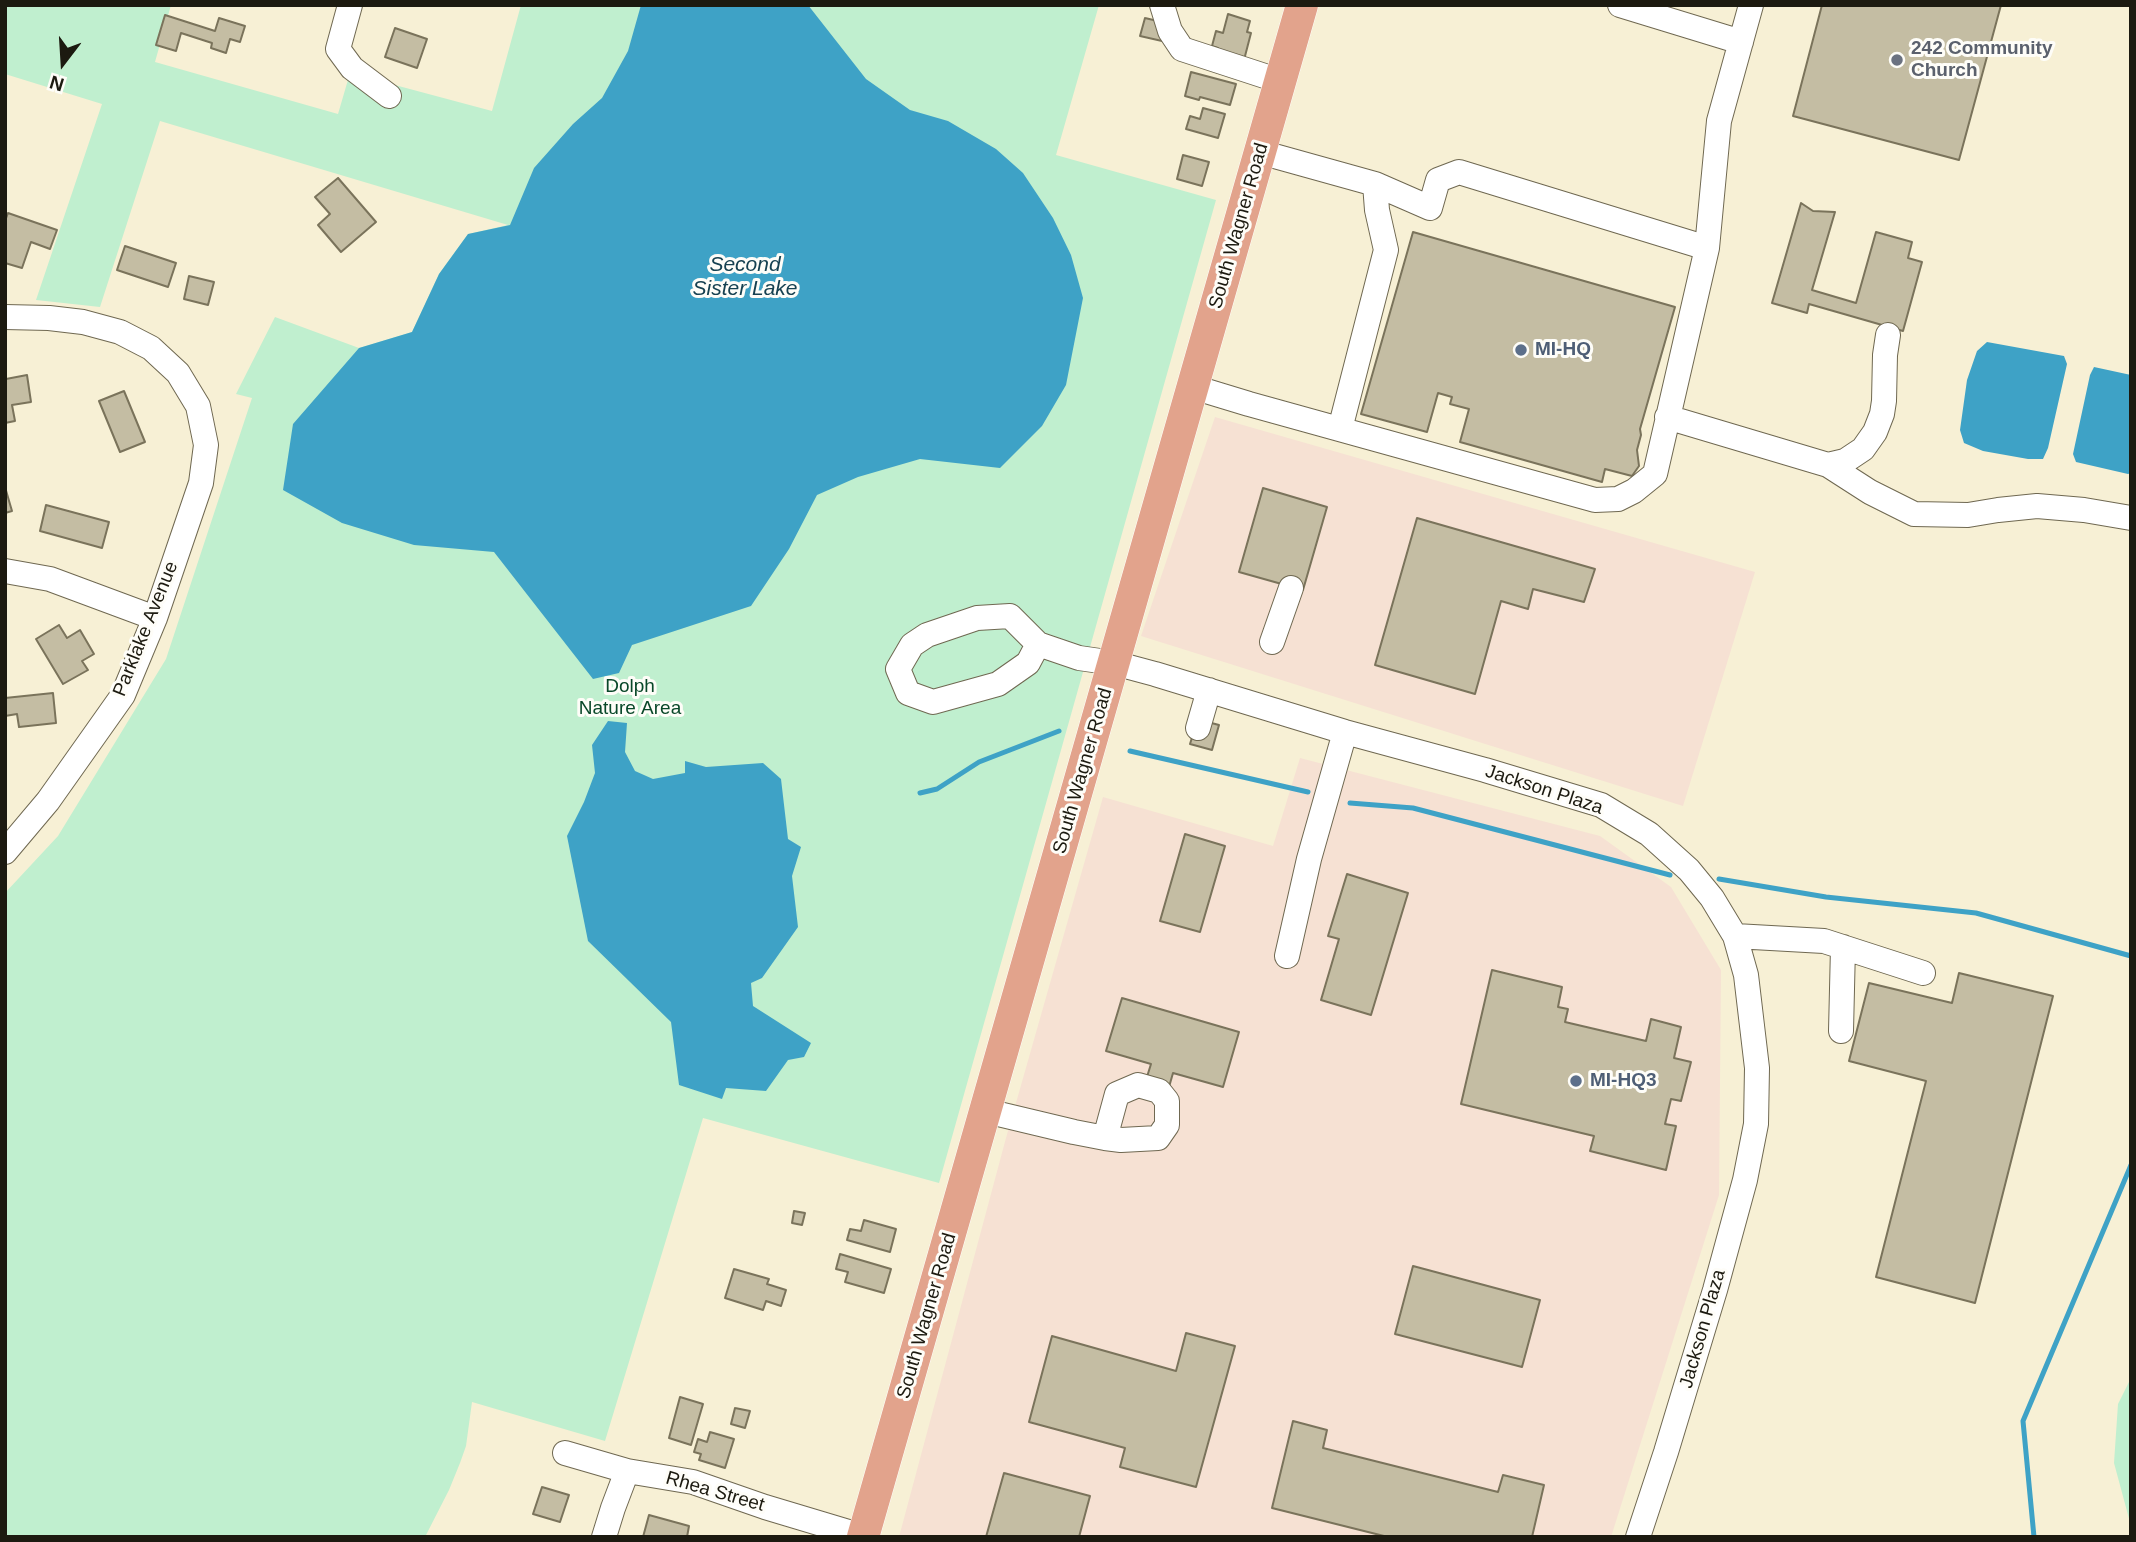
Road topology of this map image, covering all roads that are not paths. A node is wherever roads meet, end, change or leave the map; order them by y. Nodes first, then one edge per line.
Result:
1 (350, 5) edge
2 (1162, 5) edge
3 (1302, 5) edge
4 (1620, 5) edge
5 (1751, 5) edge
6 (1741, 42) junction
7 (1280, 81) junction
8 (389, 96) dead end
9 (1260, 152) junction
10 (1376, 184) junction
11 (1707, 248) junction
12 (5, 317) edge
13 (1888, 335) dead end
14 (1193, 387) junction
15 (1667, 417) junction
16 (1340, 429) junction
17 (1828, 465) junction
18 (2131, 517) edge
19 (5, 572) edge
20 (1291, 588) dead end
21 (155, 618) junction
22 (1272, 642) dead end
23 (1038, 644) junction
24 (1114, 663) junction
25 (1209, 690) junction
26 (1198, 728) dead end
27 (1345, 732) junction
28 (5, 852) edge
29 (1735, 936) junction
30 (1843, 947) junction
31 (1287, 956) dead end
32 (1923, 973) dead end
33 (1841, 1031) dead end
34 (986, 1111) junction
35 (1105, 1138) dead end
36 (565, 1453) dead end
37 (627, 1471) junction
38 (604, 1537) edge
39 (864, 1537) edge
40 (1638, 1537) edge

1 - 8 street
2 - 7 street
3 - 7 main road, South Wagner Road
4 - 6 street
5 - 6 street
6 - 11 street
7 - 9 main road, South Wagner Road
9 - 10 street
9 - 14 main road, South Wagner Road
10 - 11 street
10 - 16 street
11 - 15 street
12 - 21 street, Parklake Avenue
13 - 17 street
14 - 16 street
14 - 24 main road, South Wagner Road
15 - 16 street
15 - 17 street
17 - 18 street
19 - 21 street
20 - 22 street
21 - 28 street, Parklake Avenue
23 - 23 street
23 - 24 street, Jackson Plaza
24 - 25 street, Jackson Plaza
24 - 34 main road, South Wagner Road
25 - 26 street
25 - 27 street, Jackson Plaza
27 - 29 street, Jackson Plaza
27 - 31 street
29 - 30 street
29 - 40 street, Jackson Plaza
30 - 32 street
30 - 33 street
34 - 35 street
34 - 39 main road, South Wagner Road
36 - 37 street, Rhea Street
37 - 38 street
37 - 39 street, Rhea Street

